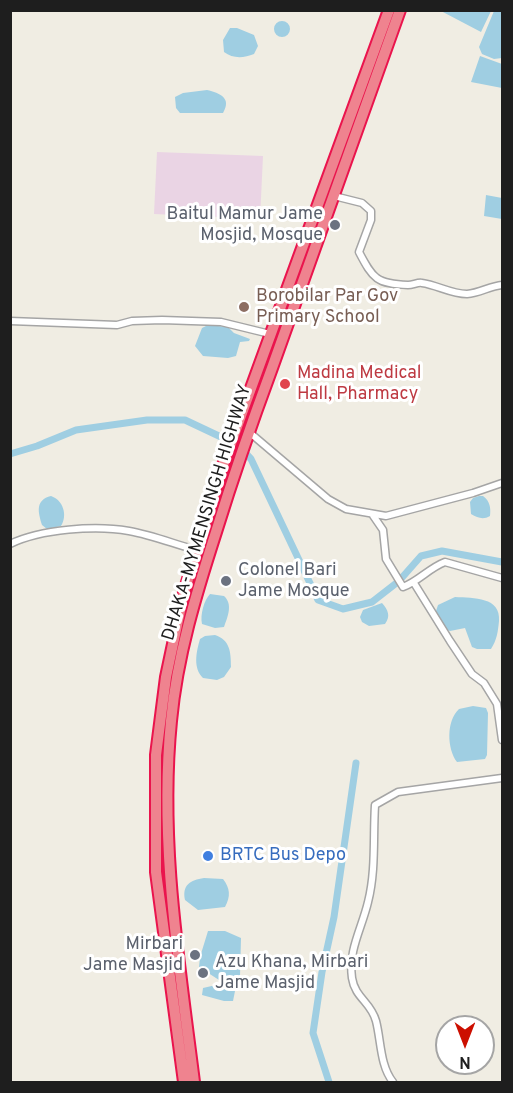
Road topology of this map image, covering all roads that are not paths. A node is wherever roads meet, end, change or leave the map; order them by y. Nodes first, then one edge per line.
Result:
1 (389, 10) edge
2 (400, 10) edge
3 (334, 196) junction
4 (502, 285) edge
5 (10, 321) edge
6 (270, 334) junction
7 (248, 432) junction
8 (502, 483) edge
9 (372, 514) junction
10 (10, 543) edge
11 (196, 550) junction
12 (502, 578) edge
13 (414, 583) junction
14 (502, 740) edge
15 (502, 778) edge
16 (184, 1083) edge
17 (194, 1083) edge
18 (393, 1083) edge

1 - 6 highway, DHAKA-MYMENSINGH HIGHWAY
2 - 3 highway, DHAKA-MYMENSINGH HIGHWAY
3 - 4 street
3 - 7 highway, DHAKA-MYMENSINGH HIGHWAY
5 - 6 street
6 - 11 highway, DHAKA-MYMENSINGH HIGHWAY
7 - 9 street
7 - 17 highway, DHAKA-MYMENSINGH HIGHWAY
8 - 9 street
9 - 13 street
10 - 11 street
11 - 16 highway, DHAKA-MYMENSINGH HIGHWAY
12 - 13 street
13 - 14 street
15 - 18 street

